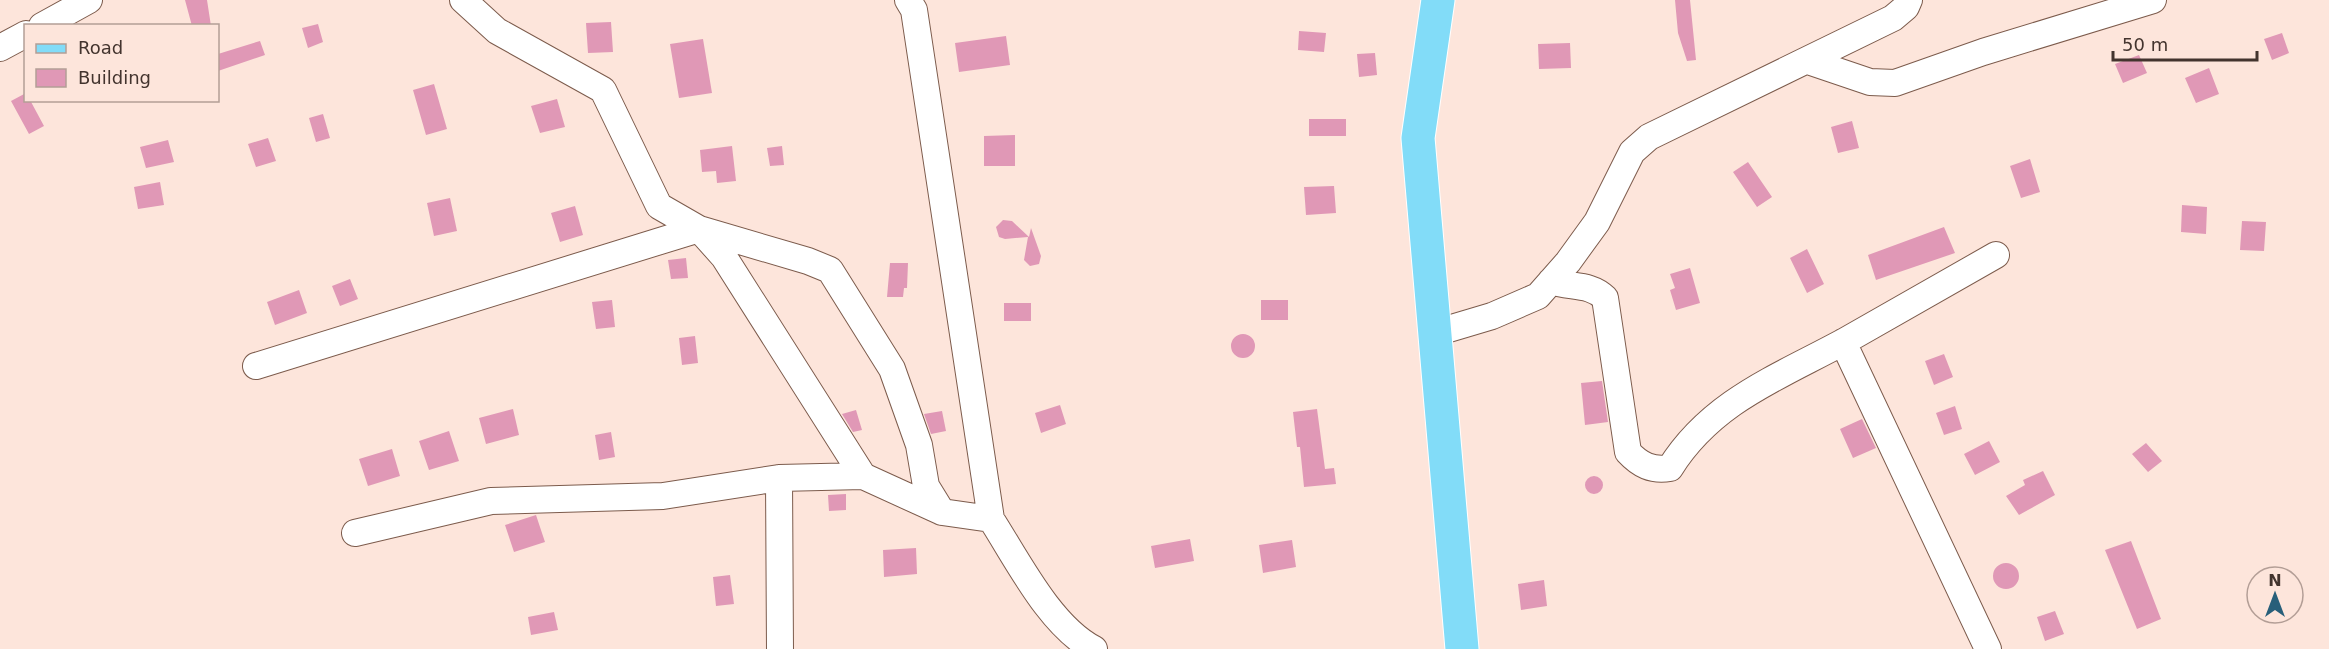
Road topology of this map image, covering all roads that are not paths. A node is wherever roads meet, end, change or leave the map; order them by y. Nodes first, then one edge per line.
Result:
1 (89, 0) edge
2 (463, 0) edge
3 (1438, 0) edge
4 (1909, 0) edge
5 (2153, 0) edge
6 (912, 3) edge
7 (46, 24) edge
8 (24, 35) edge
9 (0, 48) edge
10 (1808, 61) junction
11 (699, 229) junction
12 (1996, 255) dead end
13 (1551, 281) junction
14 (1435, 333) junction
15 (1843, 342) junction
16 (256, 366) dead end
17 (863, 476) junction
18 (779, 478) junction
19 (942, 512) junction
20 (991, 519) junction
21 (355, 532) dead end
22 (780, 649) edge
23 (1094, 649) edge
24 (1462, 649) edge
25 (1988, 649) edge

1 - 7 street
2 - 11 street
3 - 14 main road
4 - 10 street
5 - 10 street
6 - 20 street
8 - 9 street
10 - 13 street
11 - 16 street
11 - 17 street
11 - 19 street
12 - 15 street
13 - 14 street
13 - 15 street
14 - 24 main road
15 - 25 street
17 - 18 street
17 - 19 street
18 - 21 street
18 - 22 street
19 - 20 street
20 - 23 street

